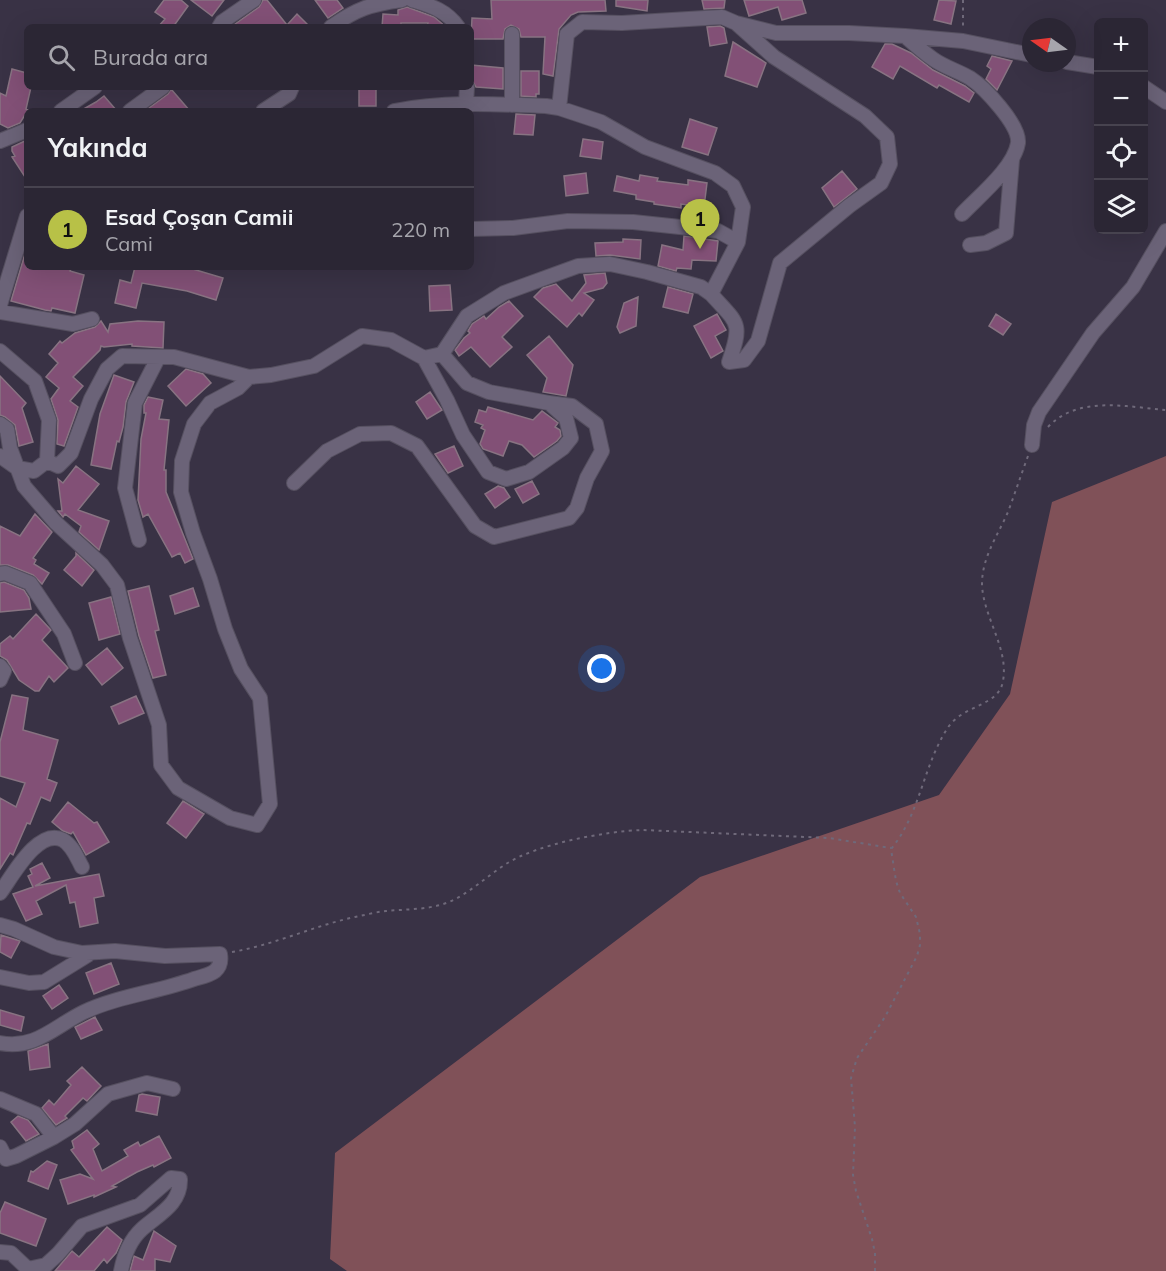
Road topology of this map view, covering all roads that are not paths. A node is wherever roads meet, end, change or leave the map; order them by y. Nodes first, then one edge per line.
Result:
1 (254, 0) edge
2 (402, 0) edge
3 (412, 0) edge
4 (736, 22) junction
5 (221, 24) edge
6 (335, 24) edge
7 (456, 24) edge
8 (512, 34) dead end
9 (905, 36) junction
10 (1022, 54) edge
11 (1076, 64) edge
12 (1094, 67) edge
13 (91, 90) edge
14 (159, 90) edge
15 (290, 90) edge
16 (467, 90) edge
17 (1148, 90) edge
18 (1166, 102) edge
19 (466, 103) junction
20 (512, 105) junction
21 (65, 108) edge
22 (134, 108) edge
23 (267, 108) edge
24 (410, 108) edge
25 (559, 108) junction
26 (24, 131) edge
27 (0, 141) edge
28 (1012, 158) junction
29 (962, 214) dead end
30 (474, 229) edge
31 (1166, 231) edge
32 (24, 236) edge
33 (738, 242) junction
34 (970, 244) dead end
35 (711, 294) junction
36 (0, 306) edge
37 (0, 312) edge
38 (92, 319) dead end
39 (0, 351) edge
40 (442, 354) junction
41 (158, 358) junction
42 (424, 358) junction
43 (249, 377) junction
44 (549, 403) junction
45 (0, 424) edge
46 (1032, 445) road end
47 (0, 456) edge
48 (47, 461) junction
49 (17, 468) junction
50 (294, 483) dead end
51 (140, 540) dead end
52 (0, 574) edge
53 (75, 663) dead end
54 (0, 666) edge
55 (0, 680) edge
56 (82, 867) dead end
57 (0, 893) edge
58 (0, 925) edge
59 (91, 953) junction
60 (0, 977) edge
61 (0, 1043) edge
62 (173, 1089) dead end
63 (0, 1099) edge
64 (54, 1137) junction
65 (0, 1147) edge
66 (0, 1252) edge
67 (28, 1270) edge
68 (121, 1271) edge

1 - 5 street
2 - 6 street
3 - 7 street
4 - 9 street
4 - 25 street
4 - 35 street
8 - 20 street
9 - 10 street
9 - 28 street
11 - 12 street
13 - 21 street
14 - 22 street
15 - 23 street
16 - 19 street
17 - 18 street
19 - 20 street
19 - 24 street
20 - 25 street
25 - 33 street
26 - 27 street
28 - 29 street
28 - 34 street
30 - 33 street
31 - 46 street
32 - 36 street
33 - 35 street
35 - 40 street
37 - 38 street
39 - 48 street
40 - 42 street
40 - 44 street
41 - 43 street
41 - 48 street
41 - 51 street
42 - 43 street
42 - 44 street
43 - 49 street
44 - 50 street
45 - 49 street
47 - 49 street
48 - 49 street
52 - 53 street
54 - 55 street
56 - 57 street
58 - 59 street
59 - 60 street
59 - 61 street
62 - 64 street
63 - 64 street
64 - 65 street
66 - 67 street
67 - 68 street

